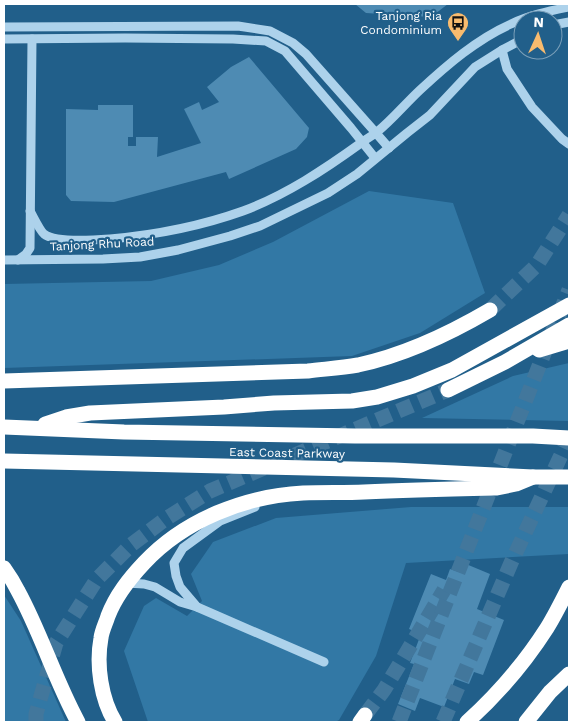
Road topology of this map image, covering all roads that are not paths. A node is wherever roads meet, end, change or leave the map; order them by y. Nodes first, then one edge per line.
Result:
1 (569, 7) edge
2 (4, 27) edge
3 (21, 27) junction
4 (4, 39) edge
5 (32, 39) junction
6 (294, 43) junction
7 (513, 44) edge
8 (502, 50) junction
9 (284, 51) junction
10 (393, 116) junction
11 (362, 117) junction
12 (376, 133) junction
13 (362, 142) junction
14 (569, 144) edge
15 (389, 148) junction
16 (375, 158) junction
17 (30, 211) junction
18 (4, 260) edge
19 (18, 260) junction
20 (569, 306) edge
21 (490, 310) tunnel mouth
22 (569, 325) edge
23 (569, 341) edge
24 (505, 362) junction
25 (4, 380) edge
26 (448, 390) tunnel mouth
27 (4, 426) edge
28 (36, 427) junction
29 (569, 438) edge
30 (4, 462) edge
31 (533, 477) junction
32 (569, 477) edge
33 (283, 495) junction
34 (4, 568) edge
35 (126, 583) junction
36 (569, 587) edge
37 (197, 607) junction
38 (324, 662) dead end
39 (569, 674) edge
40 (78, 722) edge
41 (115, 722) edge
42 (468, 722) edge
43 (526, 722) edge

1 - 10 street, Tanjong Rhu Road
2 - 3 street
3 - 5 street
3 - 6 street
4 - 5 street
5 - 9 street
5 - 17 street
6 - 9 street
6 - 11 street
7 - 8 street, Tanjong Rhu Road
8 - 14 street
8 - 15 street, Tanjong Rhu Road
9 - 13 street
10 - 11 street
10 - 12 street, Tanjong Rhu Road
11 - 12 street
12 - 13 street, Tanjong Rhu Road
12 - 15 street
13 - 16 street
13 - 17 street, Tanjong Rhu Road
15 - 16 street, Tanjong Rhu Road
16 - 19 street, Tanjong Rhu Road
17 - 19 street
18 - 19 street, Tanjong Rhu Road
20 - 28 highway
21 - 25 highway
22 - 24 highway
23 - 24 highway
24 - 26 highway
27 - 28 highway, East Coast Parkway
28 - 29 highway, East Coast Parkway
30 - 31 highway, East Coast Parkway
31 - 32 highway, East Coast Parkway
31 - 33 highway
33 - 35 highway
33 - 37 street
34 - 40 highway
35 - 37 street
35 - 41 highway
36 - 42 highway
37 - 38 street
39 - 43 highway

